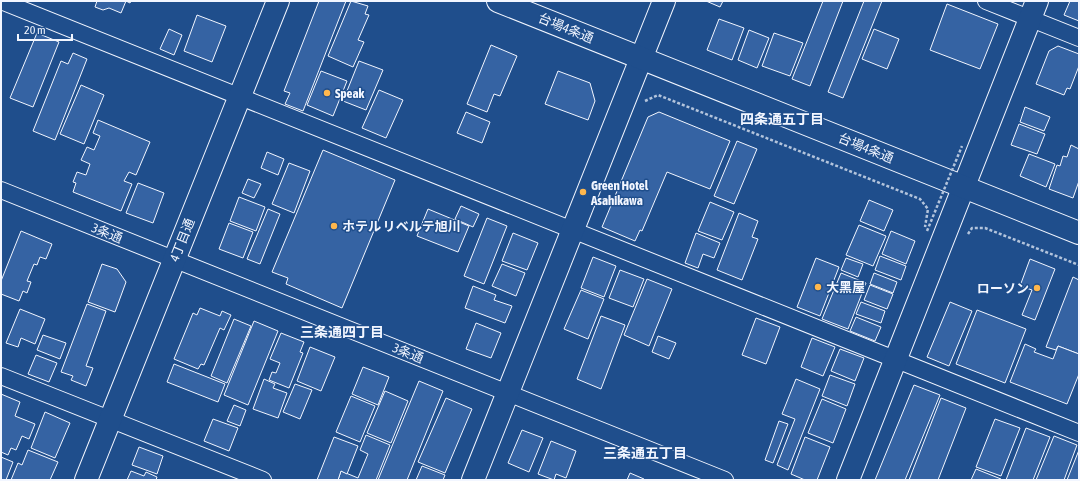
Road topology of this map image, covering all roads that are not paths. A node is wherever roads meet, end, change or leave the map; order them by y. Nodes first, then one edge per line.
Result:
1 (1, 1) edge
2 (278, 1) edge
3 (498, 1) edge
4 (664, 1) edge
5 (986, 1) edge
6 (1033, 10) edge
7 (1079, 38) edge
8 (641, 58) junction
9 (240, 96) junction
10 (963, 187) junction
11 (1, 190) edge
12 (573, 229) junction
13 (1079, 233) edge
14 (174, 260) junction
15 (896, 359) junction
16 (1, 376) edge
17 (508, 393) junction
18 (111, 420) junction
19 (1079, 433) edge
20 (86, 480) edge
21 (263, 480) edge
22 (473, 480) edge
23 (725, 480) edge
24 (848, 480) edge

1 - 9 street
2 - 9 main road, 4丁目通
3 - 8 main road, 台場4条通
4 - 8 main road
5 - 6 street
6 - 7 street
6 - 10 main road
8 - 10 main road, 台場4条通
8 - 12 main road
9 - 12 street
9 - 14 main road, 4丁目通
10 - 13 main road, 台場4条通
10 - 15 main road
11 - 14 street, 3条通
12 - 15 street
12 - 17 main road
14 - 17 street, 3条通
14 - 18 main road, 4丁目通
15 - 19 street
15 - 24 main road
16 - 18 street
17 - 22 main road
17 - 23 street, 3条通
18 - 20 main road, 4丁目通
18 - 21 street

